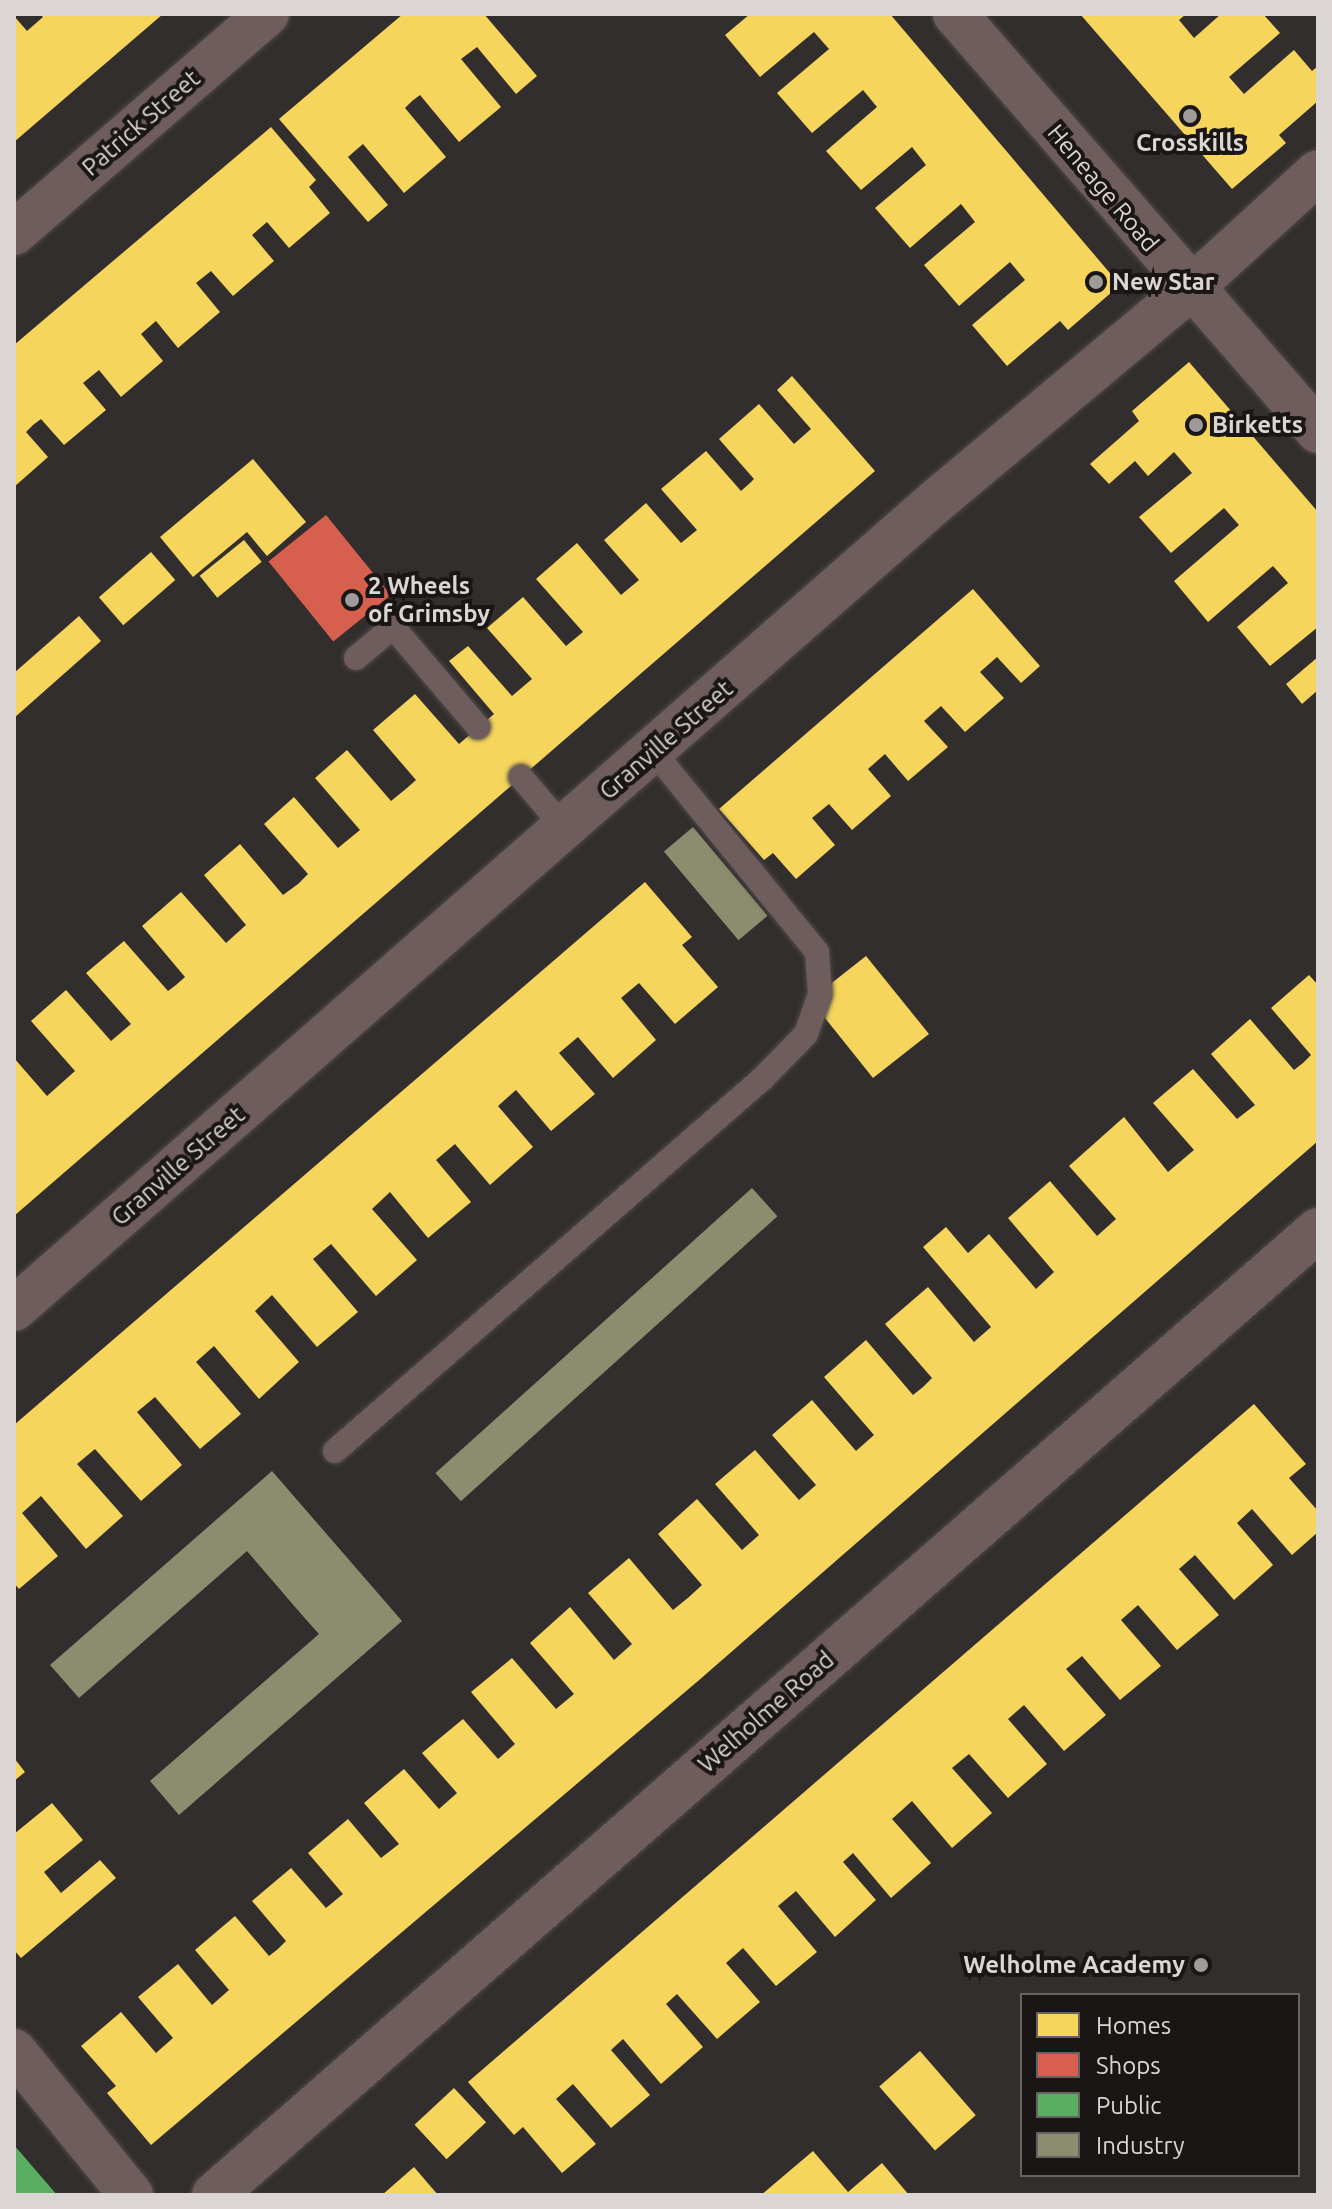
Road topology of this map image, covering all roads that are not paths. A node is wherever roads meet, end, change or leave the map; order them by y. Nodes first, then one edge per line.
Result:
1 (267, 14) edge
2 (955, 14) edge
3 (1318, 172) edge
4 (14, 233) edge
5 (1190, 289) junction
6 (1318, 431) edge
7 (356, 658) dead end
8 (478, 727) dead end
9 (653, 751) junction
10 (521, 777) dead end
11 (565, 829) junction
12 (1318, 1230) edge
13 (14, 1309) edge
14 (335, 1451) dead end
15 (14, 2051) edge
16 (131, 2195) edge
17 (214, 2195) edge

1 - 4 street, Patrick Street
2 - 5 street, Heneage Road
3 - 5 street, Granville Street
5 - 6 street, Heneage Road
5 - 9 street, Granville Street
7 - 8 lane
9 - 11 street, Granville Street
9 - 14 lane
10 - 11 lane
11 - 13 street, Granville Street
12 - 17 street, Welholme Road
15 - 16 street

